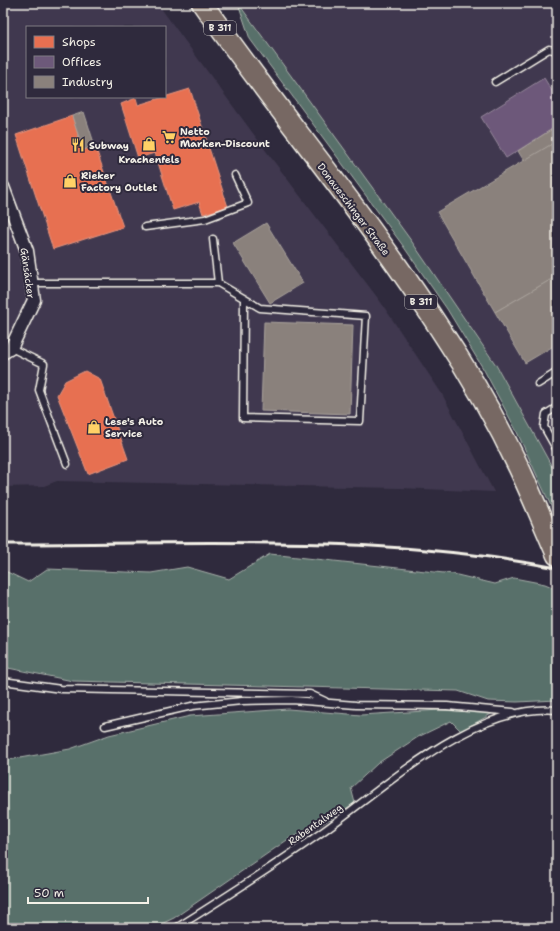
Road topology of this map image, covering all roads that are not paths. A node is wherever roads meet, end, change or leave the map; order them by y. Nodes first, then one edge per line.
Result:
1 (202, 3) edge
2 (557, 51) edge
3 (495, 82) dead end
4 (235, 175) dead end
5 (3, 187) edge
6 (145, 227) dead end
7 (213, 239) dead end
8 (32, 283) junction
9 (218, 283) junction
10 (244, 298) junction
11 (7, 351) edge
12 (557, 372) edge
13 (538, 384) dead end
14 (557, 407) edge
15 (557, 450) edge
16 (68, 464) dead end
17 (557, 555) edge
18 (3, 681) edge
19 (328, 703) junction
20 (557, 710) edge
21 (515, 712) junction
22 (105, 726) dead end
23 (176, 928) edge

1 - 17 main road, Donaueschinger Straße / B 311
2 - 3 lane
4 - 6 lane
5 - 8 street, Gänsäcker
7 - 9 lane
8 - 9 lane
8 - 11 street, Gänsäcker
9 - 10 lane
10 - 10 lane
11 - 16 lane
12 - 13 lane
14 - 15 lane
18 - 19 lane
19 - 21 lane
19 - 22 lane
20 - 21 lane
21 - 23 lane, Rabentalweg

